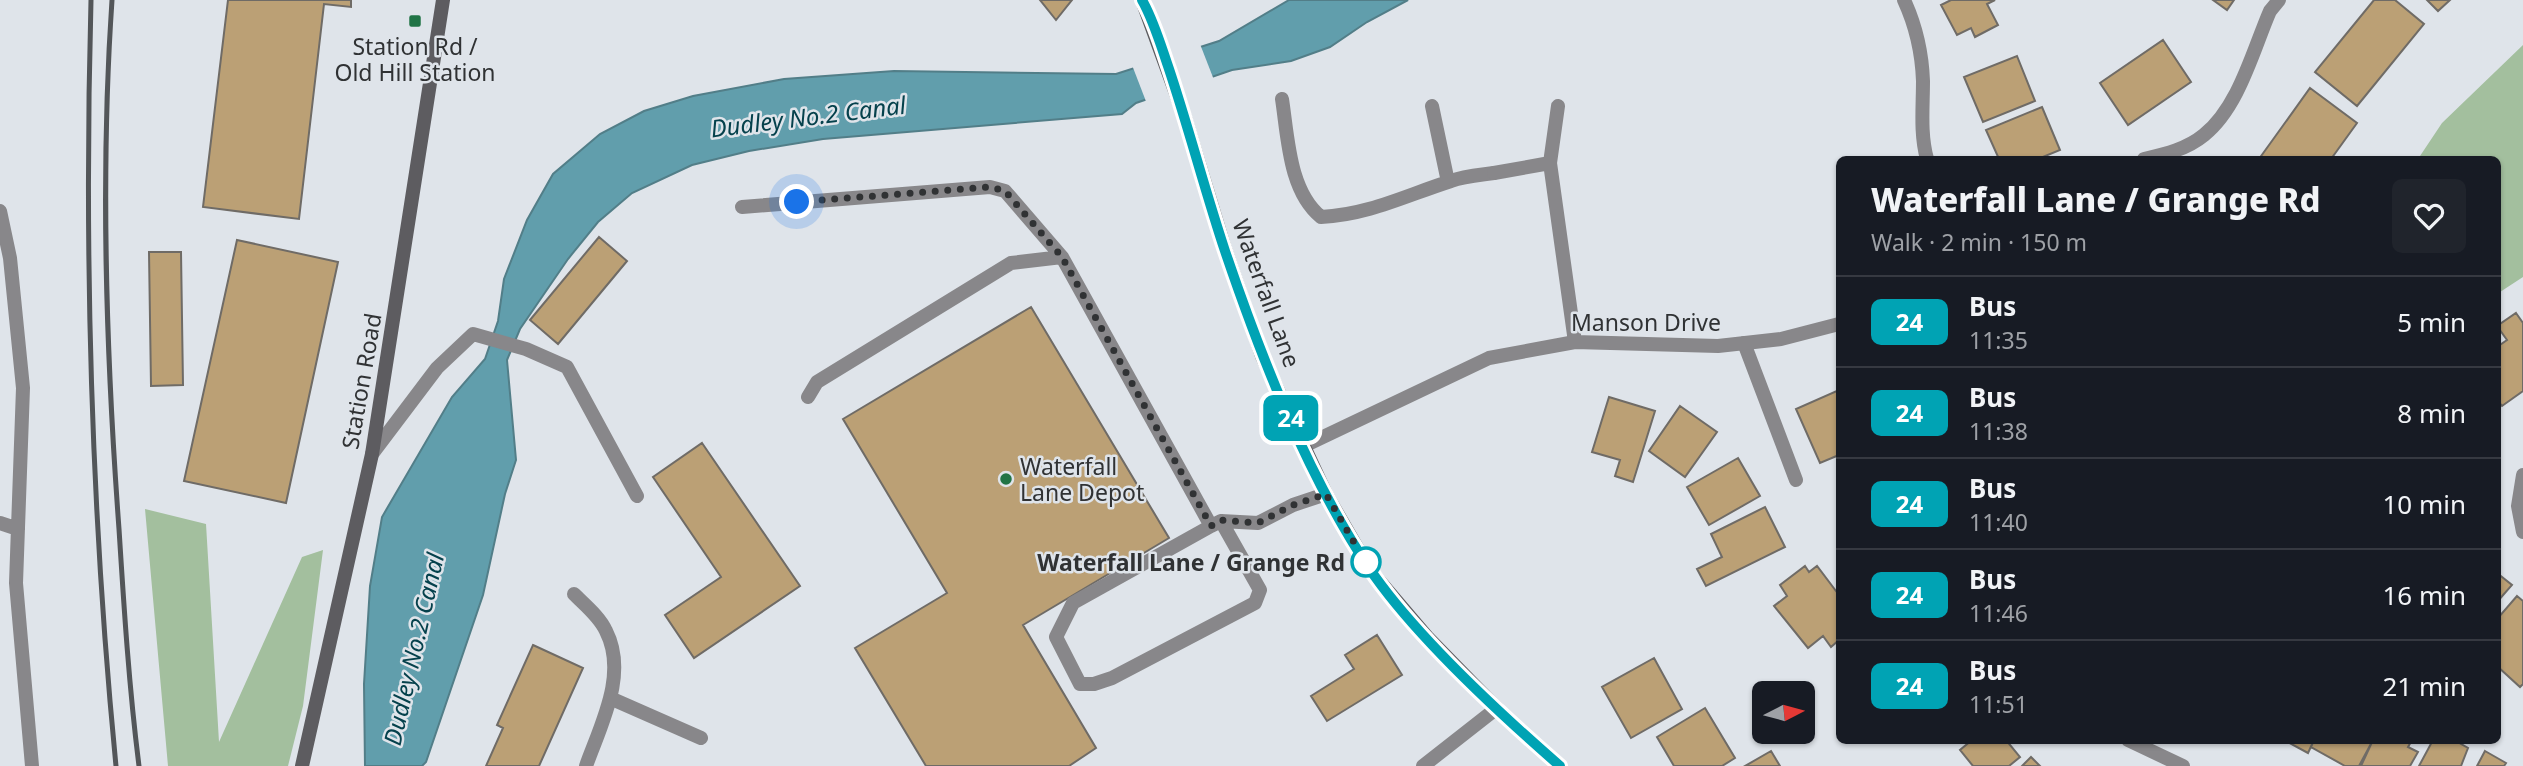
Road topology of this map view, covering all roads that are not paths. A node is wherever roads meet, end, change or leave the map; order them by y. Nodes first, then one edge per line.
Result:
1 (443, 0) edge
2 (1905, 0) edge
3 (2279, 0) edge
4 (1145, 6) edge
5 (1282, 99) dead end
6 (1432, 106) dead end
7 (1558, 106) dead end
8 (1926, 156) edge
9 (2156, 156) edge
10 (1550, 163) junction
11 (1448, 182) junction
12 (742, 207) dead end
13 (0, 211) edge
14 (1062, 257) junction
15 (1836, 325) edge
16 (1576, 342) junction
17 (1744, 343) junction
18 (808, 397) dead end
19 (1304, 446) junction
20 (372, 454) junction
21 (2523, 475) edge
22 (1796, 480) dead end
23 (1326, 494) junction
24 (637, 496) dead end
25 (0, 523) edge
26 (1216, 523) junction
27 (18, 528) junction
28 (2523, 532) edge
29 (574, 594) dead end
30 (610, 698) junction
31 (1497, 708) junction
32 (701, 738) dead end
33 (2136, 744) edge
34 (32, 766) edge
35 (302, 766) edge
36 (586, 766) edge
37 (1423, 766) edge
38 (1560, 766) edge
39 (2183, 766) edge

1 - 20 street, Station Road
2 - 8 street
3 - 9 street
4 - 19 street, Waterfall Lane
5 - 11 street
6 - 11 street
7 - 10 street
10 - 11 street
10 - 16 street
12 - 14 street
13 - 27 street
14 - 18 street
14 - 26 street
15 - 17 street, Manson Drive
16 - 17 street, Manson Drive
16 - 19 street, Manson Drive
17 - 22 street
19 - 23 street, Waterfall Lane
20 - 24 street
20 - 35 street, Station Road
21 - 28 street
23 - 26 street
23 - 31 street, Waterfall Lane
25 - 27 street
26 - 26 street
27 - 34 street
29 - 30 street
30 - 32 street
30 - 36 street
31 - 37 street
31 - 38 street, Waterfall Lane
33 - 39 street

